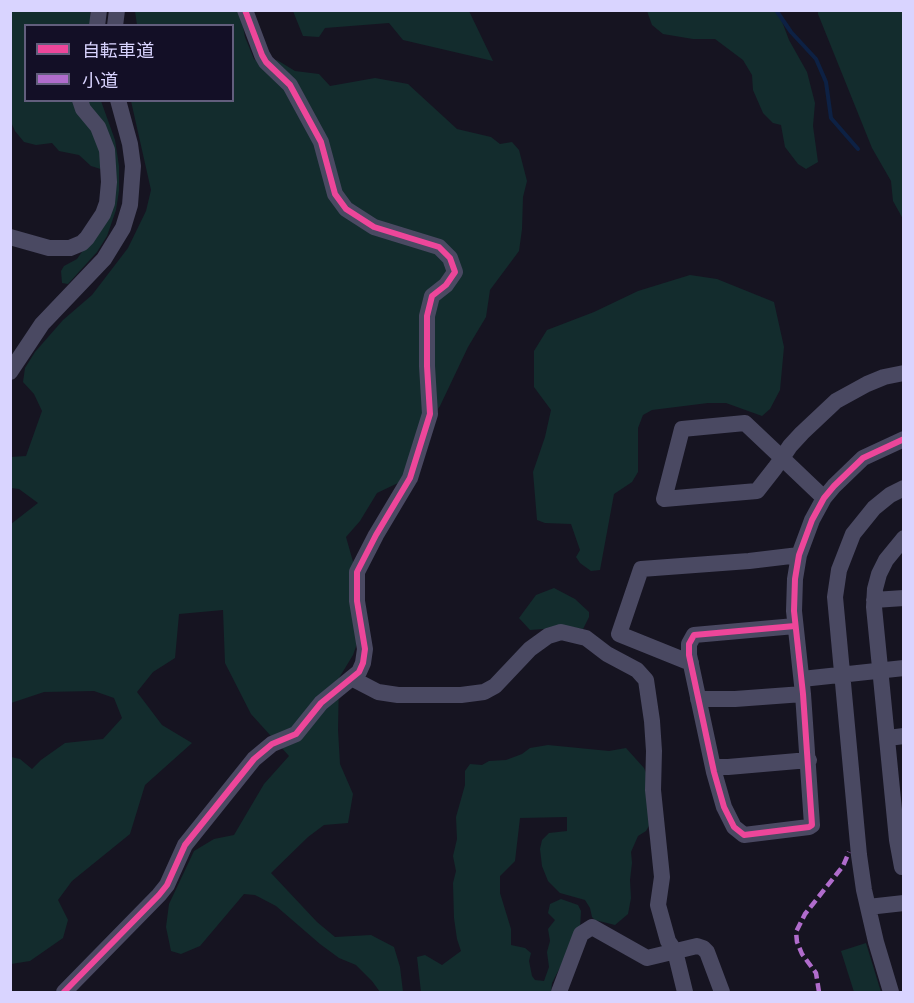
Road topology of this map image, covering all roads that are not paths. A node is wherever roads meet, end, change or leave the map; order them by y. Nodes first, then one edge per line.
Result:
1 (245, 10) edge
2 (81, 102) edge
3 (119, 102) edge
4 (10, 237) edge
5 (10, 372) edge
6 (903, 373) edge
7 (903, 439) edge
8 (782, 458) junction
9 (903, 488) edge
10 (824, 498) junction
11 (903, 538) edge
12 (799, 555) junction
13 (903, 598) edge
14 (874, 600) junction
15 (795, 626) junction
16 (691, 663) junction
17 (903, 668) edge
18 (880, 670) junction
19 (842, 674) junction
20 (353, 679) junction
21 (803, 686) junction
22 (698, 699) junction
23 (896, 737) edge
24 (809, 760) junction
25 (713, 766) junction
26 (898, 802) edge
27 (903, 867) edge
28 (903, 903) edge
29 (868, 906) junction
30 (675, 951) junction
31 (64, 993) edge
32 (559, 993) edge
33 (685, 993) edge
34 (722, 993) edge
35 (891, 993) edge

1 - 20 street
2 - 4 street
3 - 5 street
6 - 8 street
7 - 10 street
8 - 8 street
8 - 10 street
9 - 19 street
10 - 12 street
11 - 14 street
12 - 15 street
12 - 16 street
13 - 14 street
14 - 18 street
15 - 16 street
15 - 21 street
16 - 22 street
17 - 18 street
18 - 19 street
18 - 23 street
19 - 21 street
19 - 29 street
20 - 30 street
20 - 31 street
21 - 22 street
21 - 24 street
22 - 25 street
23 - 26 street
24 - 25 street
24 - 25 street
26 - 27 street
28 - 29 street
29 - 35 street
30 - 32 street
30 - 33 street
30 - 34 street

